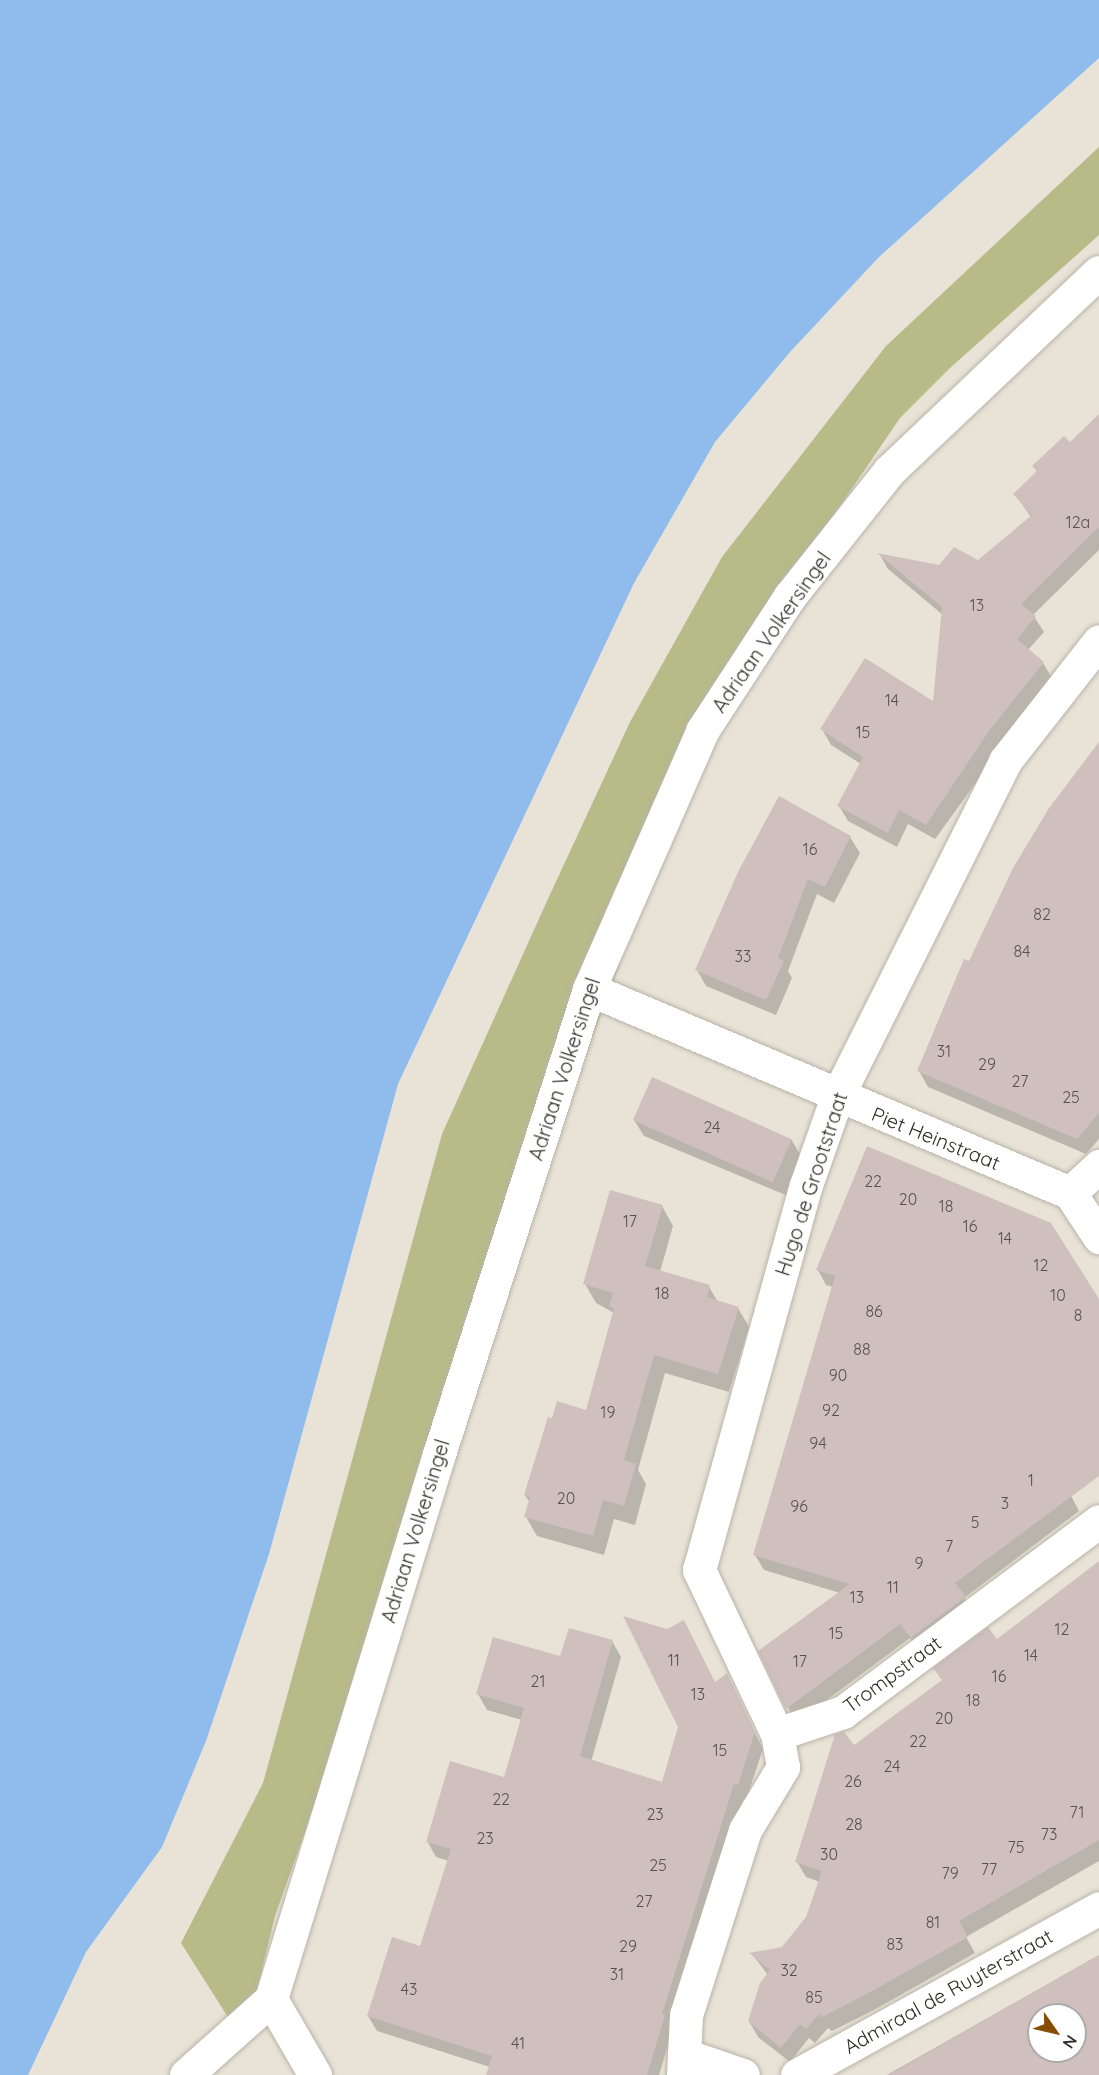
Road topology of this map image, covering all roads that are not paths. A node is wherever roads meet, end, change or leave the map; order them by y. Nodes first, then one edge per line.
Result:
1 (1099, 272) edge
2 (1099, 641) edge
3 (589, 989) junction
4 (837, 1097) junction
5 (1099, 1166) edge
6 (1070, 1193) junction
7 (1099, 1237) edge
8 (1099, 1521) edge
9 (777, 1734) junction
10 (1099, 1908) edge
11 (271, 1998) junction
12 (683, 2065) edge
13 (186, 2075) edge
14 (315, 2075) edge
15 (743, 2075) edge
16 (797, 2075) edge

1 - 3 street, Adriaan Volkersingel
2 - 4 street, Hugo de Grootstraat
3 - 4 street, Piet Heinstraat
3 - 11 street, Adriaan Volkersingel
4 - 6 street, Piet Heinstraat
4 - 9 street, Hugo de Grootstraat
5 - 6 street
6 - 7 street
8 - 9 street, Trompstraat
9 - 12 street
10 - 16 street, Admiraal de Ruyterstraat
11 - 13 street
11 - 14 street
12 - 15 street

